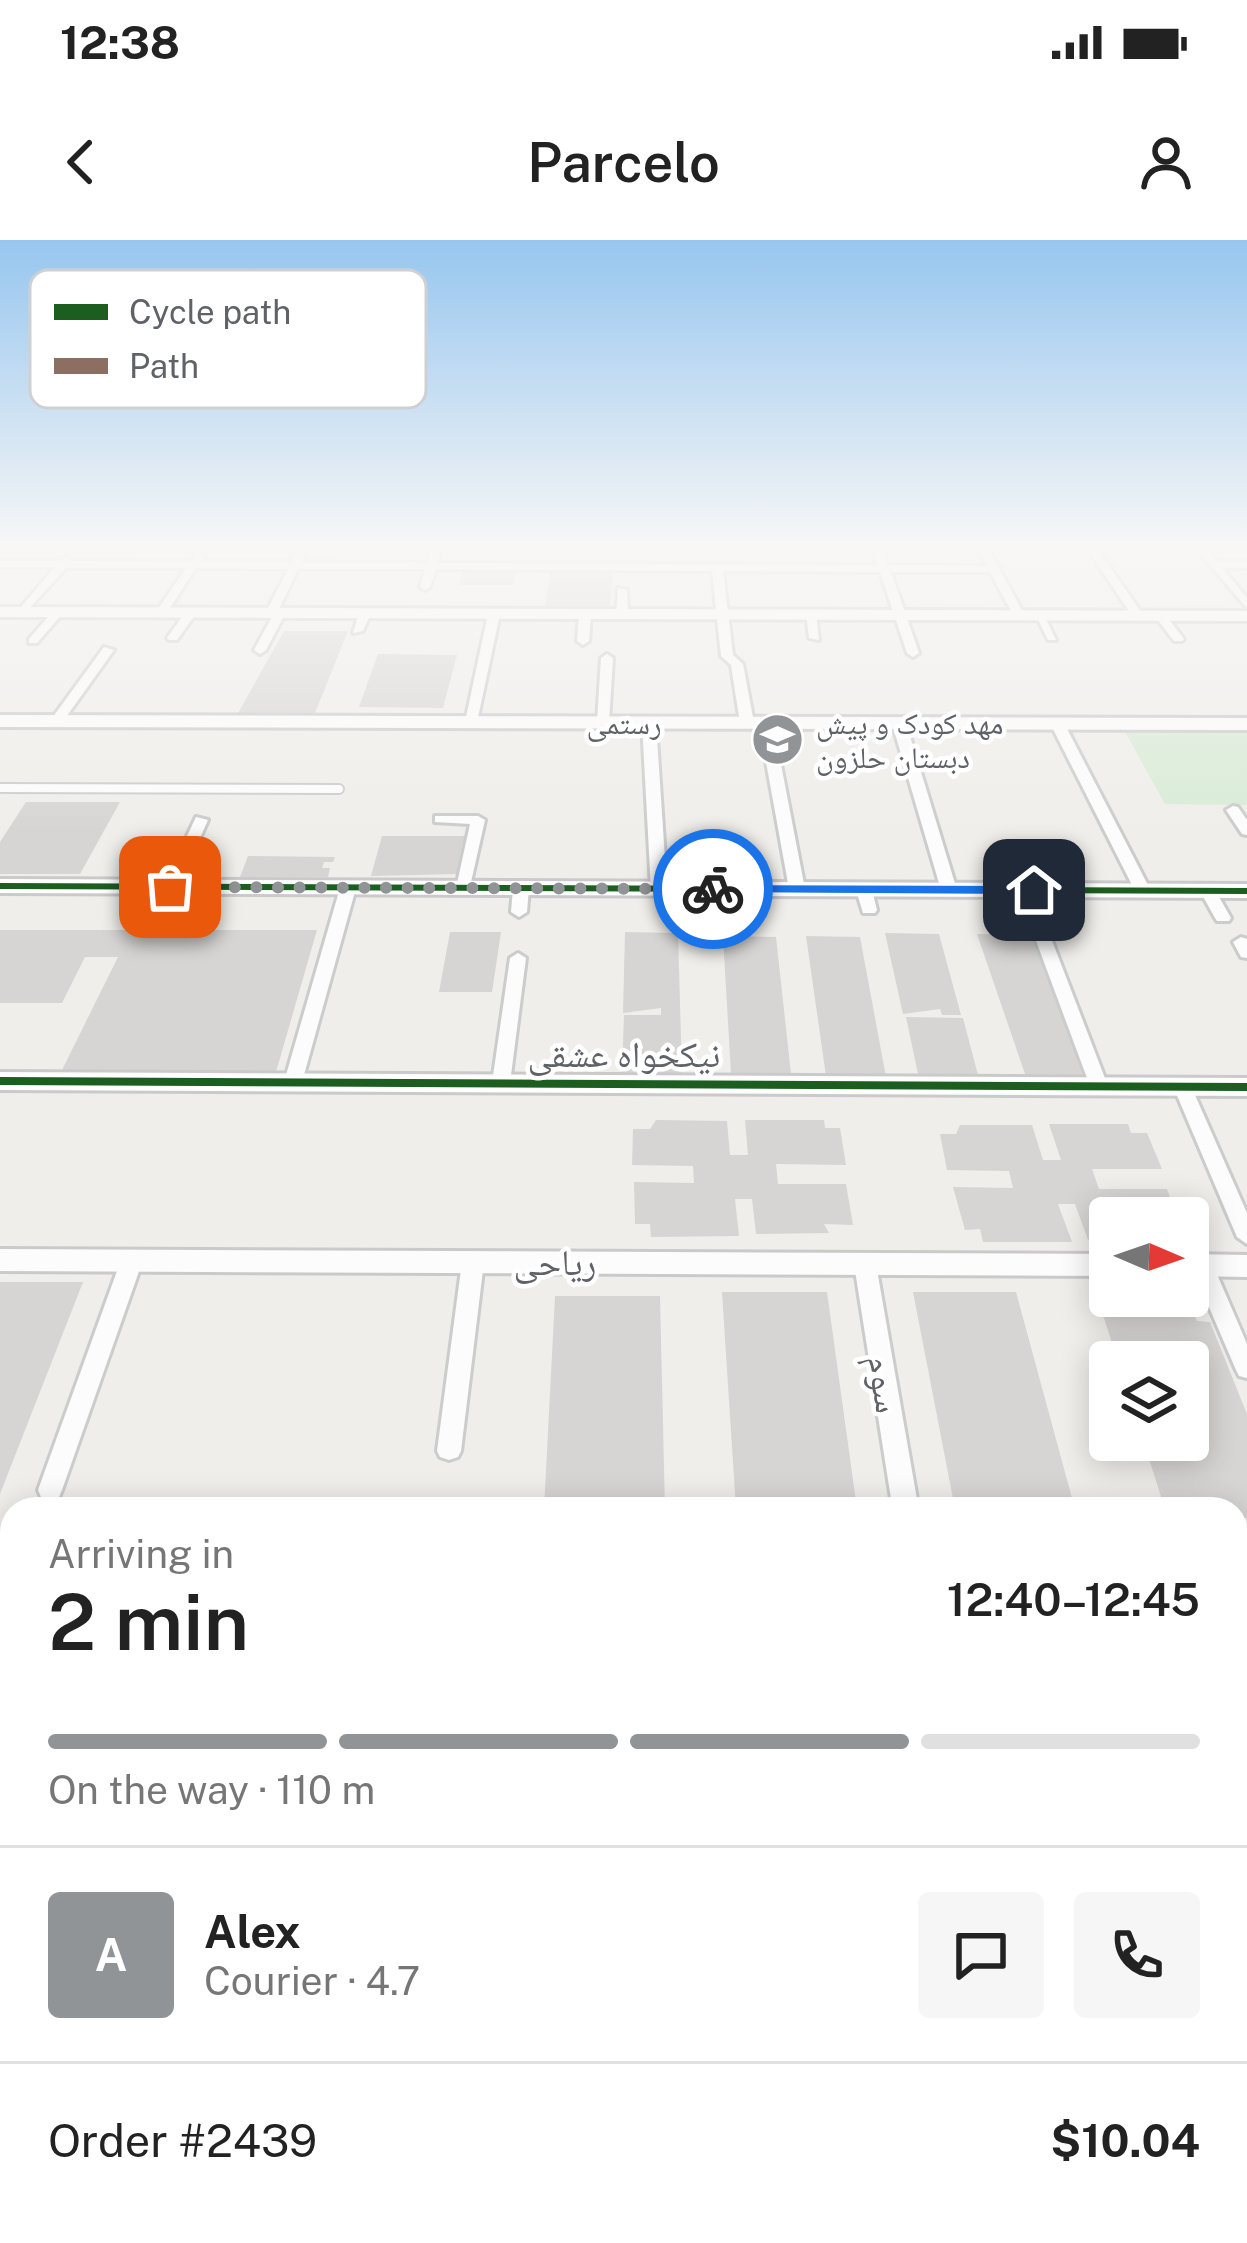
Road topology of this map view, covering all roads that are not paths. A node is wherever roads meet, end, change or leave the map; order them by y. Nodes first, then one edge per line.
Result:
1 (263, 643) edge
2 (488, 643) edge
3 (726, 643) edge
4 (910, 643) edge
5 (108, 650) dead end
6 (260, 650) dead end
7 (913, 653) dead end
8 (607, 658) dead end
9 (0, 721) edge
10 (56, 721) junction
11 (471, 722) junction
12 (603, 722) junction
13 (649, 723) junction
14 (757, 723) junction
15 (898, 723) junction
16 (1057, 723) junction
17 (1247, 724) edge
18 (0, 788) edge
19 (339, 789) dead end
20 (1233, 810) dead end
21 (440, 819) dead end
22 (202, 820) dead end
23 (1247, 831) edge
24 (0, 886) edge
25 (348, 888) junction
26 (464, 888) junction
27 (659, 889) junction
28 (797, 889) junction
29 (949, 890) junction
30 (1034, 890) junction
31 (1143, 891) junction
32 (1208, 891) junction
33 (1247, 891) edge
34 (165, 898) junction
35 (1041, 917) dead end
36 (1223, 918) dead end
37 (1043, 938) dead end
38 (518, 958) dead end
39 (0, 1081) edge
40 (293, 1082) junction
41 (501, 1083) junction
42 (1099, 1086) junction
43 (1182, 1086) junction
44 (1247, 1087) edge
45 (1247, 1237) edge
46 (0, 1260) edge
47 (132, 1260) junction
48 (473, 1262) junction
49 (866, 1264) junction
50 (1089, 1265) edge
51 (1209, 1265) edge
52 (1247, 1265) edge
53 (1209, 1293) edge
54 (1247, 1370) edge
55 (448, 1451) dead end
56 (50, 1490) dead end
57 (903, 1497) edge

1 - 6 street
2 - 11 street
3 - 14 street
4 - 7 street
5 - 10 street
8 - 12 street
9 - 10 street, رستمی
10 - 11 street, رستمی
11 - 12 street, رستمی
12 - 13 street, رستمی
13 - 14 street, رستمی
13 - 27 street
14 - 15 street, رستمی
14 - 28 street
15 - 16 street, رستمی
15 - 29 street
16 - 17 street, رستمی
16 - 31 street
18 - 19 lane
20 - 23 street
21 - 26 street
22 - 34 street
24 - 34 street
25 - 26 street
25 - 34 street
25 - 40 street
26 - 27 street
27 - 28 street
28 - 29 street
29 - 30 street
30 - 31 street
30 - 35 street
31 - 32 street
32 - 33 street
32 - 36 street
37 - 42 street
38 - 41 street
39 - 40 street, نیکخواه عشقی
40 - 41 street, نیکخواه عشقی
41 - 42 street, نیکخواه عشقی
42 - 43 street, نیکخواه عشقی
43 - 44 street, نیکخواه عشقی
43 - 45 street
46 - 47 street, ریاحی
47 - 48 street, ریاحی
47 - 56 street
48 - 49 street, ریاحی
48 - 55 street
49 - 50 street, ریاحی
49 - 57 street, سوم
51 - 52 street
53 - 54 street

